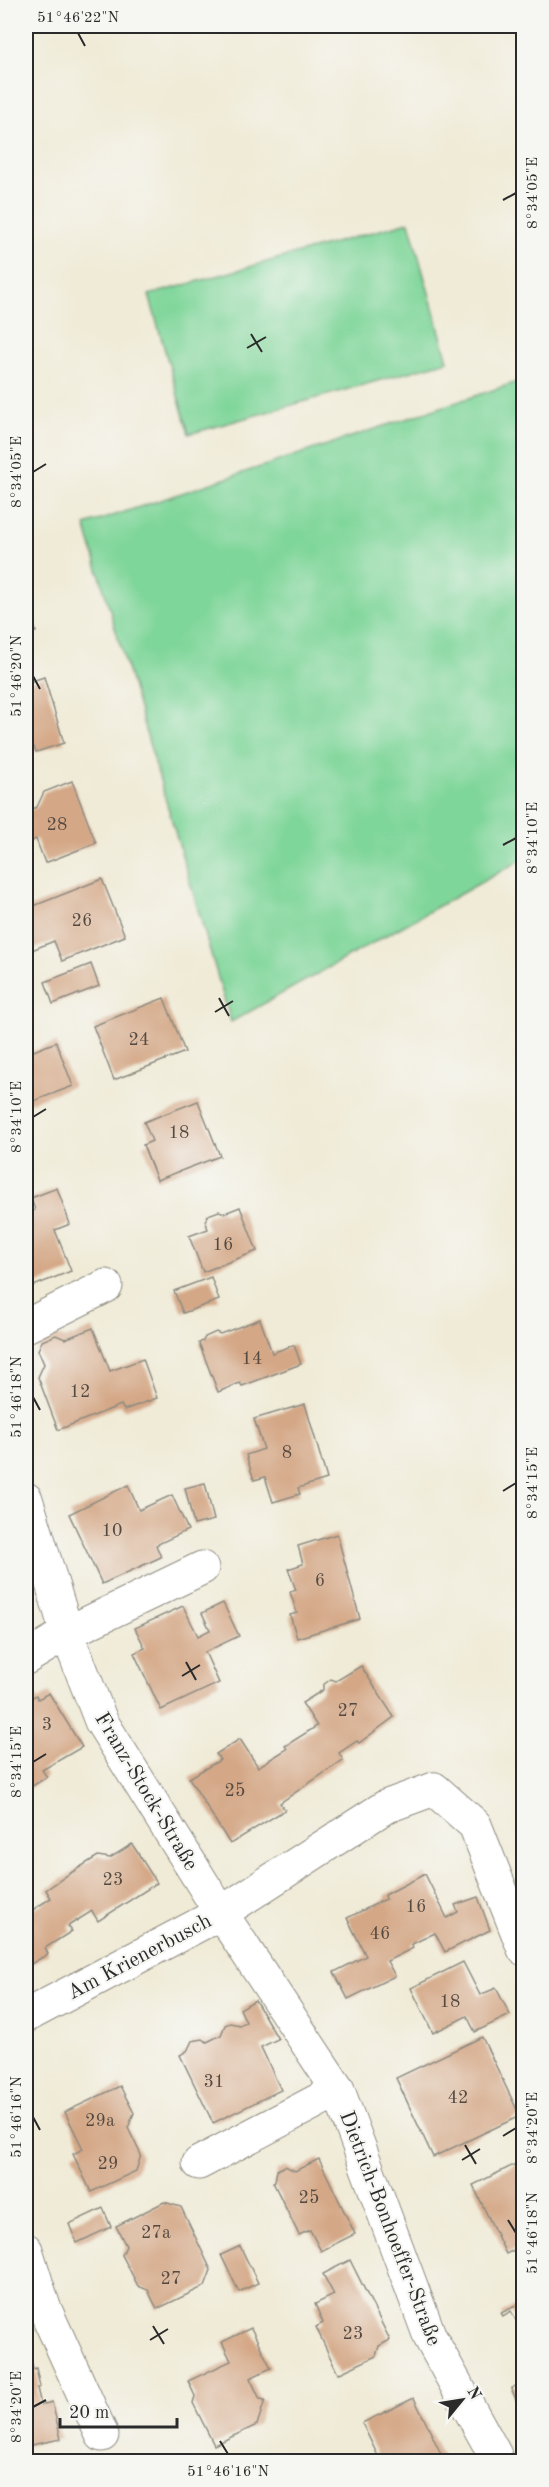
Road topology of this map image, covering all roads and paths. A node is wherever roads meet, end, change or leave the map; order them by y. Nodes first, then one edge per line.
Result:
1 (106, 1286) dead end
2 (26, 1326) edge
3 (26, 1499) edge
4 (202, 1568) dead end
5 (67, 1633) junction
6 (26, 1658) edge
7 (221, 1913) junction
8 (524, 1949) edge
9 (26, 2016) edge
10 (338, 2090) junction
11 (199, 2163) dead end
12 (26, 2250) edge
13 (102, 2435) dead end
14 (496, 2462) edge

1 - 2 street
3 - 5 street, Franz-Stock-Straße
4 - 5 street
5 - 6 street
5 - 7 street, Franz-Stock-Straße
7 - 8 street, Am Krienerbusch
7 - 9 street, Am Krienerbusch
7 - 10 street, Dietrich-Bonhoeffer-Straße
10 - 11 street, Dietrich-Bonhoeffer-Straße
10 - 14 street, Dietrich-Bonhoeffer-Straße
12 - 13 street

